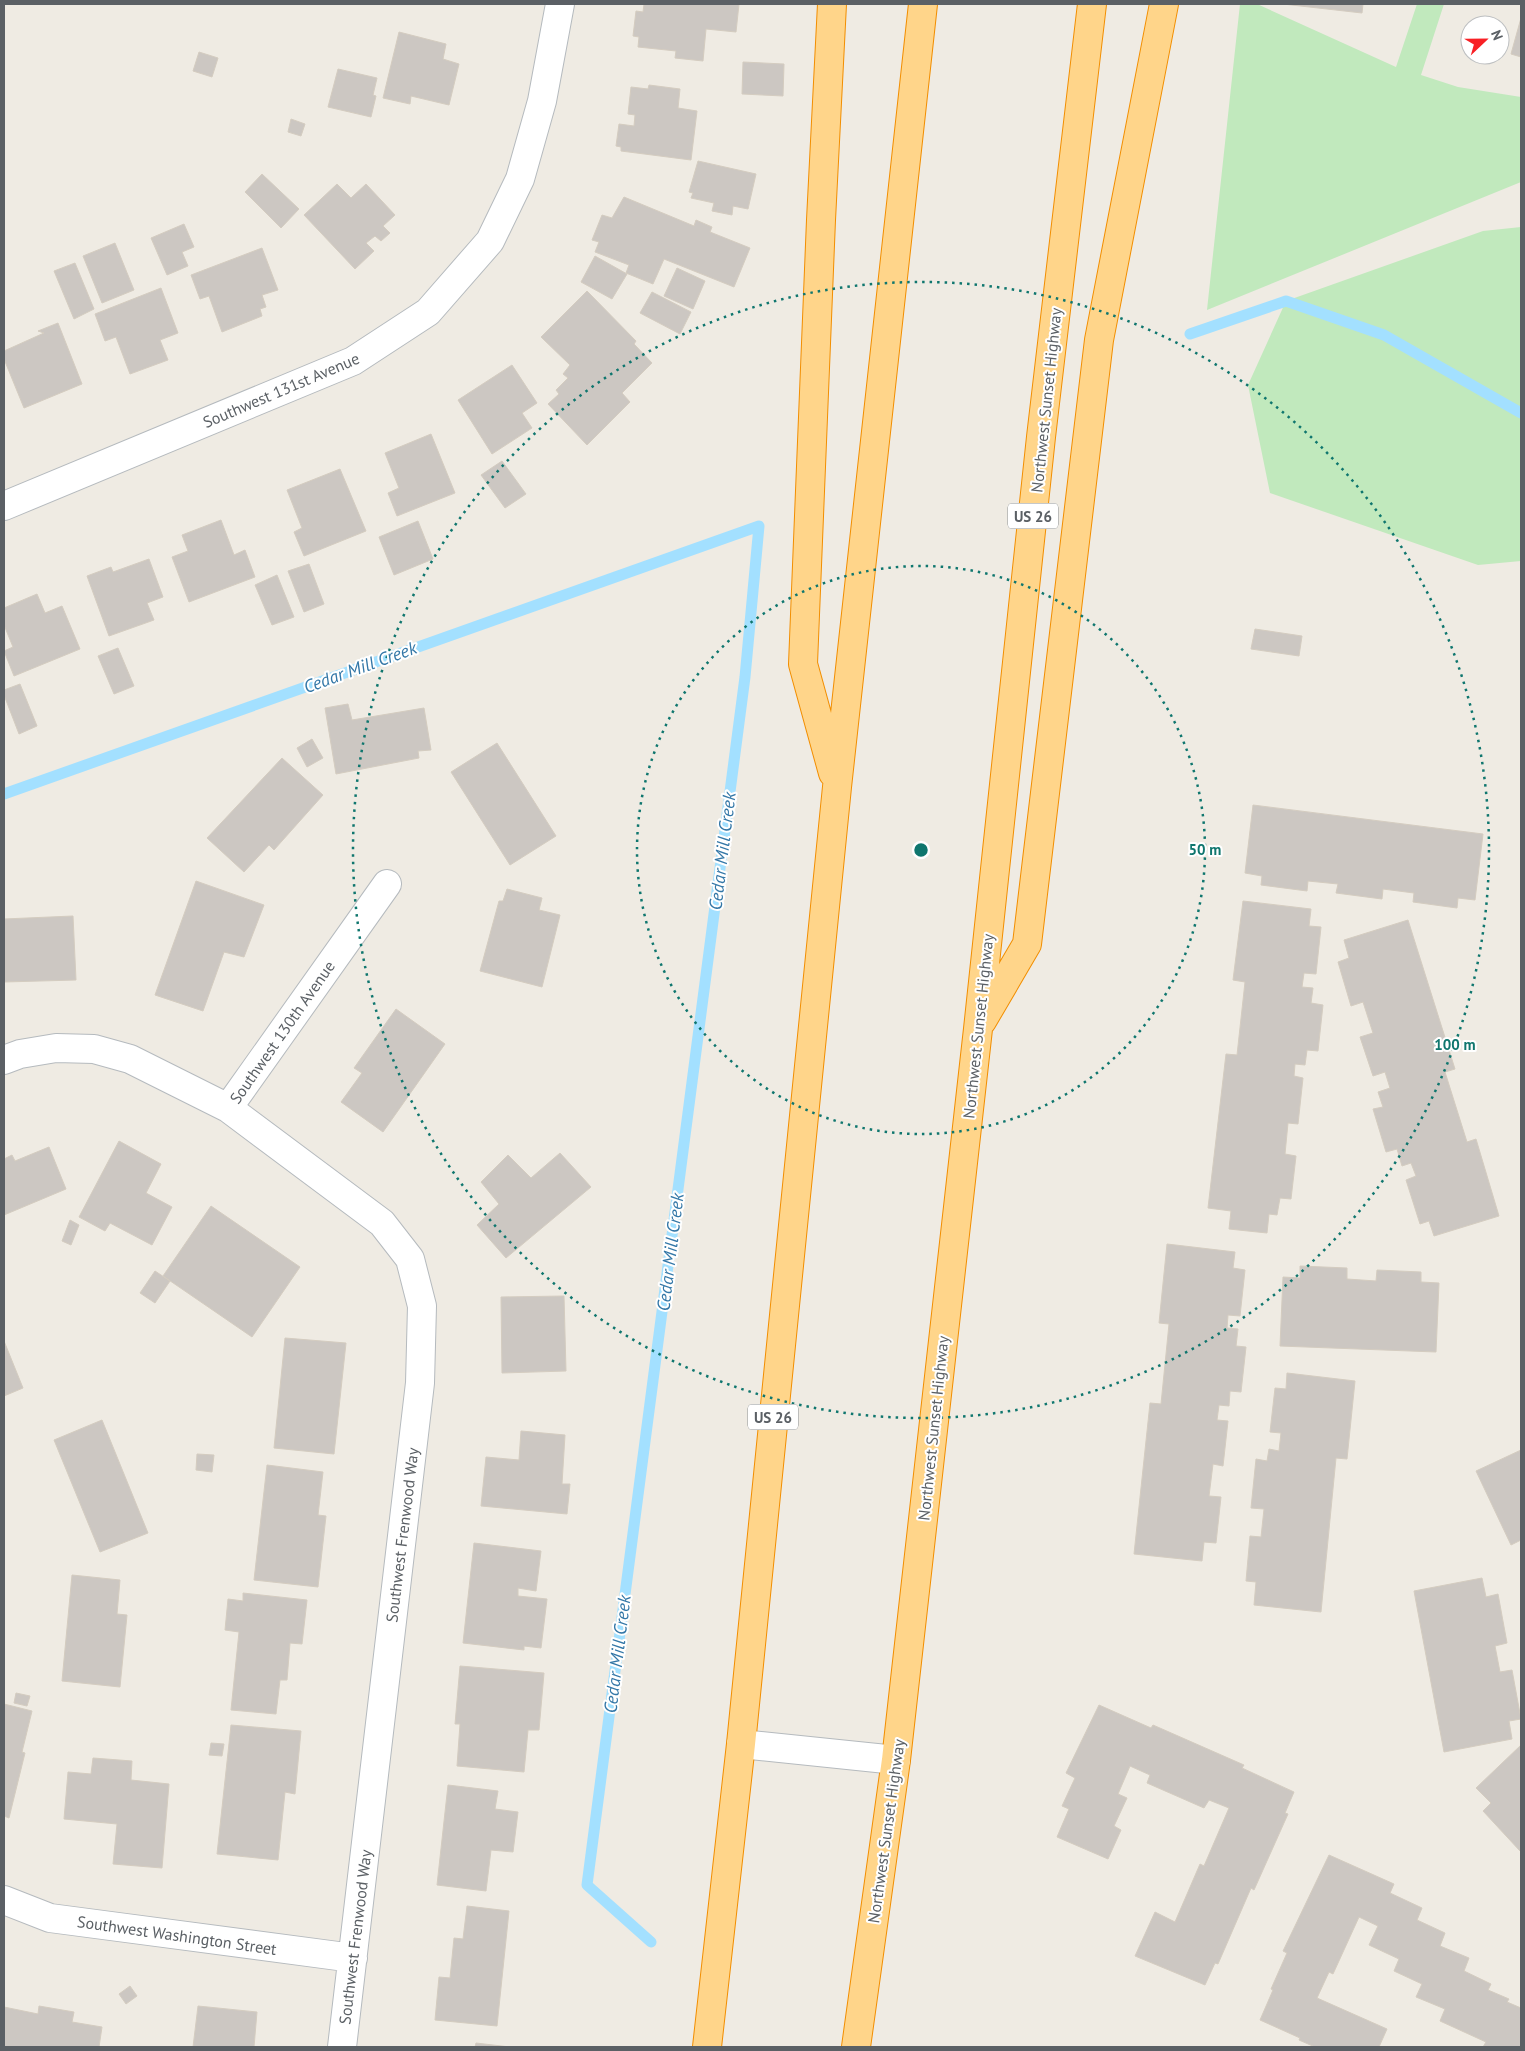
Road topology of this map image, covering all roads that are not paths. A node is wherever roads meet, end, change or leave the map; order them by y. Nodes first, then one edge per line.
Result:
1 (560, 4) edge
2 (832, 4) edge
3 (923, 4) edge
4 (1092, 4) edge
5 (1164, 4) edge
6 (4, 506) edge
7 (837, 787) junction
8 (387, 884) dead end
9 (978, 1029) junction
10 (4, 1060) edge
11 (228, 1108) junction
12 (741, 1744) junction
13 (896, 1760) junction
14 (4, 1900) edge
15 (353, 1958) junction
16 (342, 2047) edge
17 (707, 2047) edge
18 (856, 2047) edge

1 - 6 street, Southwest 131st Avenue
2 - 7 highway
3 - 7 highway, US 26
4 - 9 highway, Northwest Sunset Highway / US 26
5 - 9 highway
7 - 12 highway, US 26
8 - 11 street, Southwest 130th Avenue
9 - 13 highway, Northwest Sunset Highway / US 26
10 - 11 street, Southwest 130th Avenue
11 - 15 street, Southwest Frenwood Way
12 - 13 street
12 - 17 highway, US 26
13 - 18 highway, Northwest Sunset Highway / US 26
14 - 15 street, Southwest Washington Street
15 - 16 street, Southwest Frenwood Way

